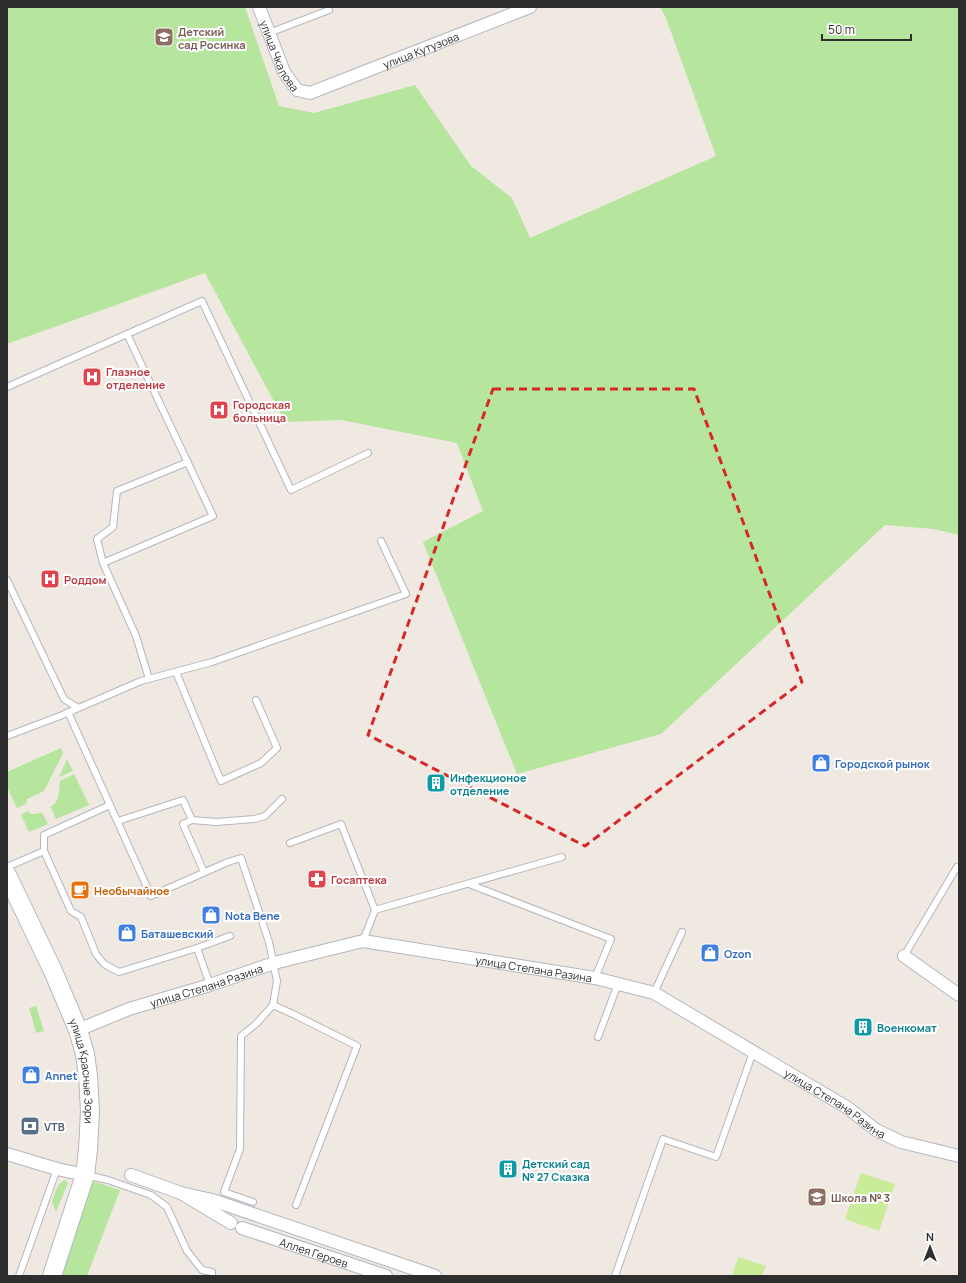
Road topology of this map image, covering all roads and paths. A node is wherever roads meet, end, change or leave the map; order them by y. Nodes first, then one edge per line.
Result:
1 (259, 7) edge
2 (530, 7) edge
3 (329, 10) dead end
4 (269, 33) junction
5 (310, 93) joint
6 (127, 334) junction
7 (7, 387) edge
8 (368, 453) dead end
9 (188, 462) junction
10 (381, 541) dead end
11 (103, 563) junction
12 (7, 580) edge
13 (176, 672) junction
14 (150, 679) junction
15 (256, 700) dead end
16 (78, 708) junction
17 (68, 712) junction
18 (7, 736) edge
19 (282, 799) dead end
20 (110, 805) junction
21 (192, 820) junction
22 (118, 822) junction
23 (290, 843) dead end
24 (44, 851) junction
25 (562, 857) dead end
26 (7, 867) edge
27 (957, 867) dead end
28 (204, 872) junction
29 (7, 875) edge
30 (469, 884) junction
31 (374, 910) junction
32 (682, 932) dead end
33 (230, 936) dead end
34 (363, 941) junction
35 (197, 948) junction
36 (904, 956) joint
37 (274, 963) junction
38 (596, 978) junction
39 (618, 984) junction
40 (210, 985) junction
41 (654, 993) junction
42 (959, 995) edge
43 (273, 1005) junction
44 (78, 1030) junction
45 (598, 1037) dead end
46 (753, 1052) junction
47 (7, 1154) edge
48 (959, 1156) edge
49 (57, 1169) junction
50 (85, 1175) junction
51 (131, 1175) dead end
52 (181, 1193) junction
53 (253, 1202) dead end
54 (296, 1205) dead end
55 (212, 1274) edge
56 (19, 1276) edge
57 (52, 1276) edge
58 (203, 1276) edge
59 (386, 1276) edge
60 (435, 1276) edge
61 (615, 1276) edge

1 - 4 street, улица Чкалова
2 - 5 street, улица Кутузова
3 - 4 lane
4 - 5 street, улица Чкалова
6 - 7 lane
6 - 8 lane
6 - 9 lane
9 - 11 lane
9 - 11 lane
10 - 13 lane
11 - 14 lane
12 - 16 lane
13 - 14 lane
13 - 15 lane
14 - 16 lane
16 - 17 lane
17 - 18 lane
17 - 20 lane
19 - 21 lane
20 - 22 lane
20 - 24 lane
21 - 22 lane
21 - 28 lane
22 - 28 lane
23 - 31 lane
24 - 26 lane
24 - 35 lane
25 - 30 lane
27 - 36 lane
28 - 37 lane
29 - 44 main road, улица Красные Зори
30 - 31 lane
30 - 38 lane
31 - 34 lane
32 - 41 lane
33 - 35 lane
34 - 37 street, улица Степана Разина
34 - 38 street, улица Степана Разина
35 - 40 lane
36 - 42 street
37 - 40 street, улица Степана Разина
37 - 43 lane
38 - 39 street, улица Степана Разина
39 - 41 street, улица Степана Разина
39 - 45 lane
40 - 44 street, улица Степана Разина
41 - 46 street, улица Степана Разина
43 - 53 lane
43 - 54 lane
44 - 50 main road, улица Красные Зори
46 - 48 street, улица Степана Разина
46 - 61 lane
47 - 49 street
49 - 50 street
49 - 56 lane
50 - 55 lane
50 - 57 main road, улица Красные Зори
51 - 52 street
52 - 59 street, Аллея Героев
52 - 60 street
55 - 58 lane

